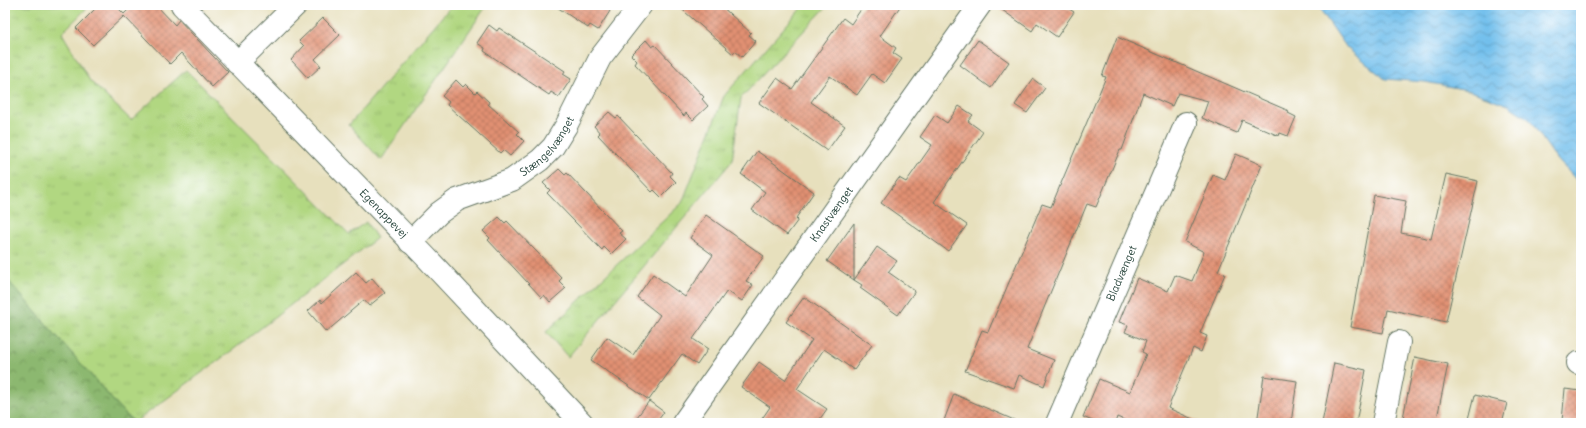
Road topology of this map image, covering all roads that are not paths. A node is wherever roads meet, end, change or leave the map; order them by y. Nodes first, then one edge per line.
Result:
1 (182, 5) edge
2 (296, 5) edge
3 (641, 5) edge
4 (980, 5) edge
5 (237, 63) junction
6 (1186, 123) dead end
7 (410, 242) junction
8 (1399, 342) dead end
9 (582, 423) edge
10 (683, 423) edge
11 (1057, 423) edge
12 (1383, 423) edge

1 - 5 street, Egenappevej
2 - 5 street
3 - 7 street, Stængelvænget
4 - 10 street, Knastvænget
5 - 7 street, Egenappevej
6 - 11 street, Bladvænget
7 - 9 street, Egenappevej
8 - 12 street

